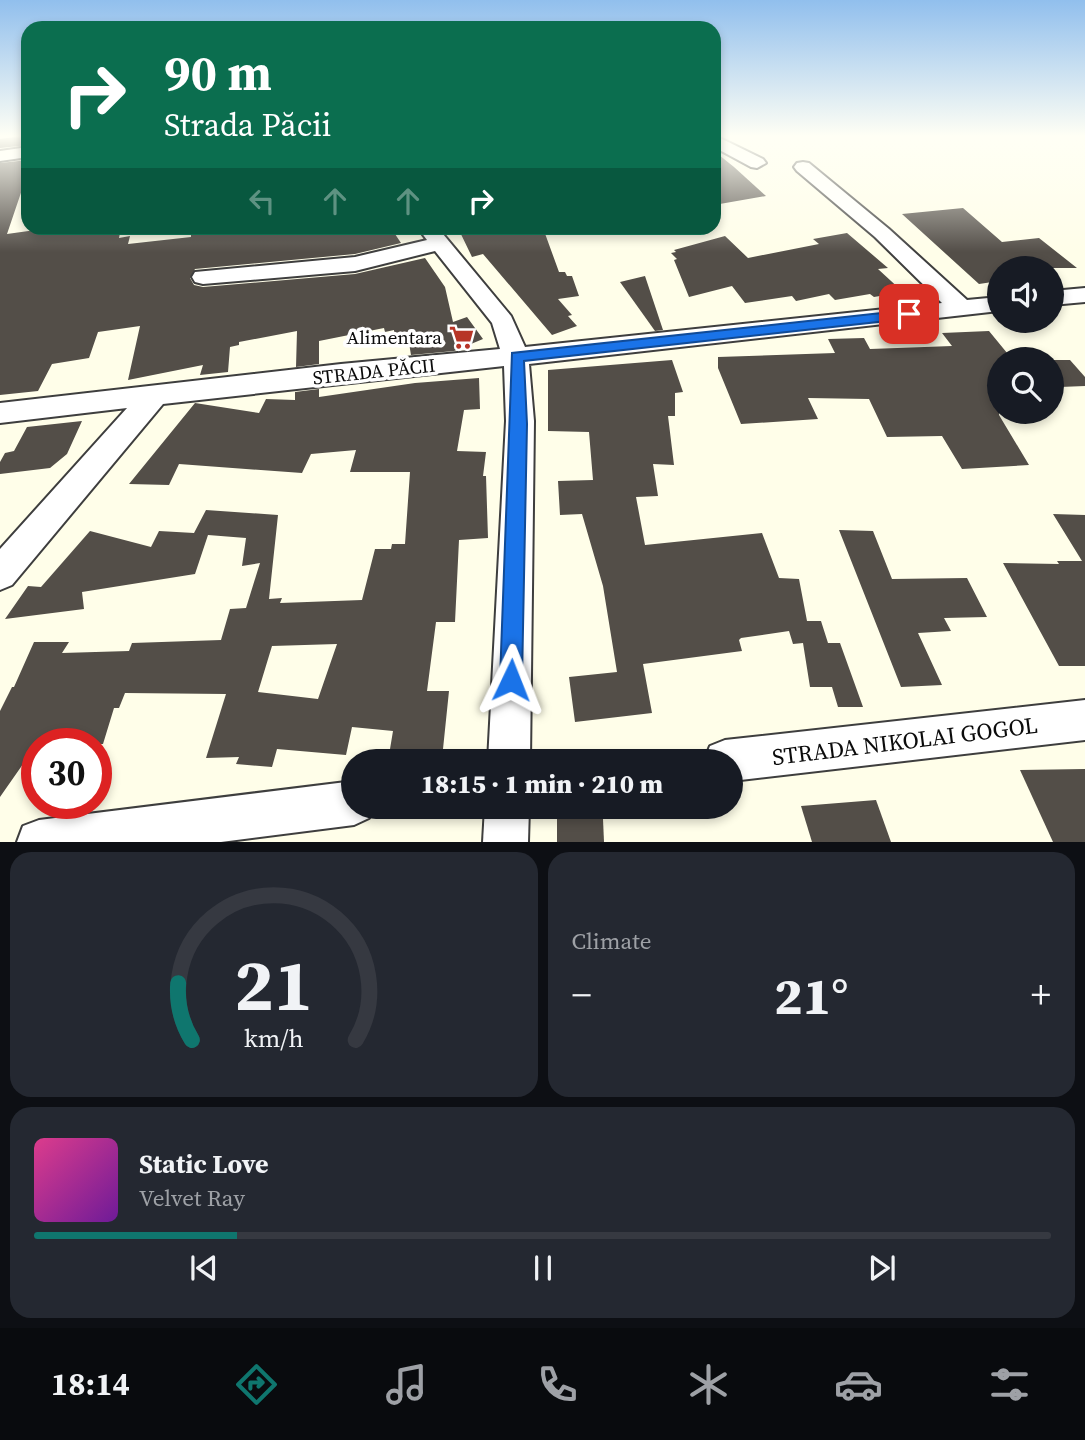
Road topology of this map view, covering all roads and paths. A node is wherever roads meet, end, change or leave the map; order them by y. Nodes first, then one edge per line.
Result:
1 (812, 174) edge
2 (435, 235) edge
3 (203, 277) dead end
4 (1085, 295) edge
5 (1064, 297) edge
6 (987, 306) edge
7 (962, 309) junction
8 (517, 356) junction
9 (153, 397) junction
10 (0, 413) edge
11 (0, 574) edge
12 (1085, 720) edge
13 (509, 749) edge
14 (743, 759) edge
15 (341, 805) edge
16 (506, 819) edge
17 (39, 842) edge
18 (505, 842) edge

1 - 7 street
2 - 3 street
2 - 8 street
4 - 5 street
6 - 7 street, STRADA PĂCII
7 - 8 street, STRADA PĂCII
8 - 9 street, STRADA PĂCII
8 - 13 street
9 - 10 street, STRADA PĂCII
9 - 11 street
12 - 14 street, STRADA NIKOLAI GOGOL
15 - 17 street
16 - 18 street

